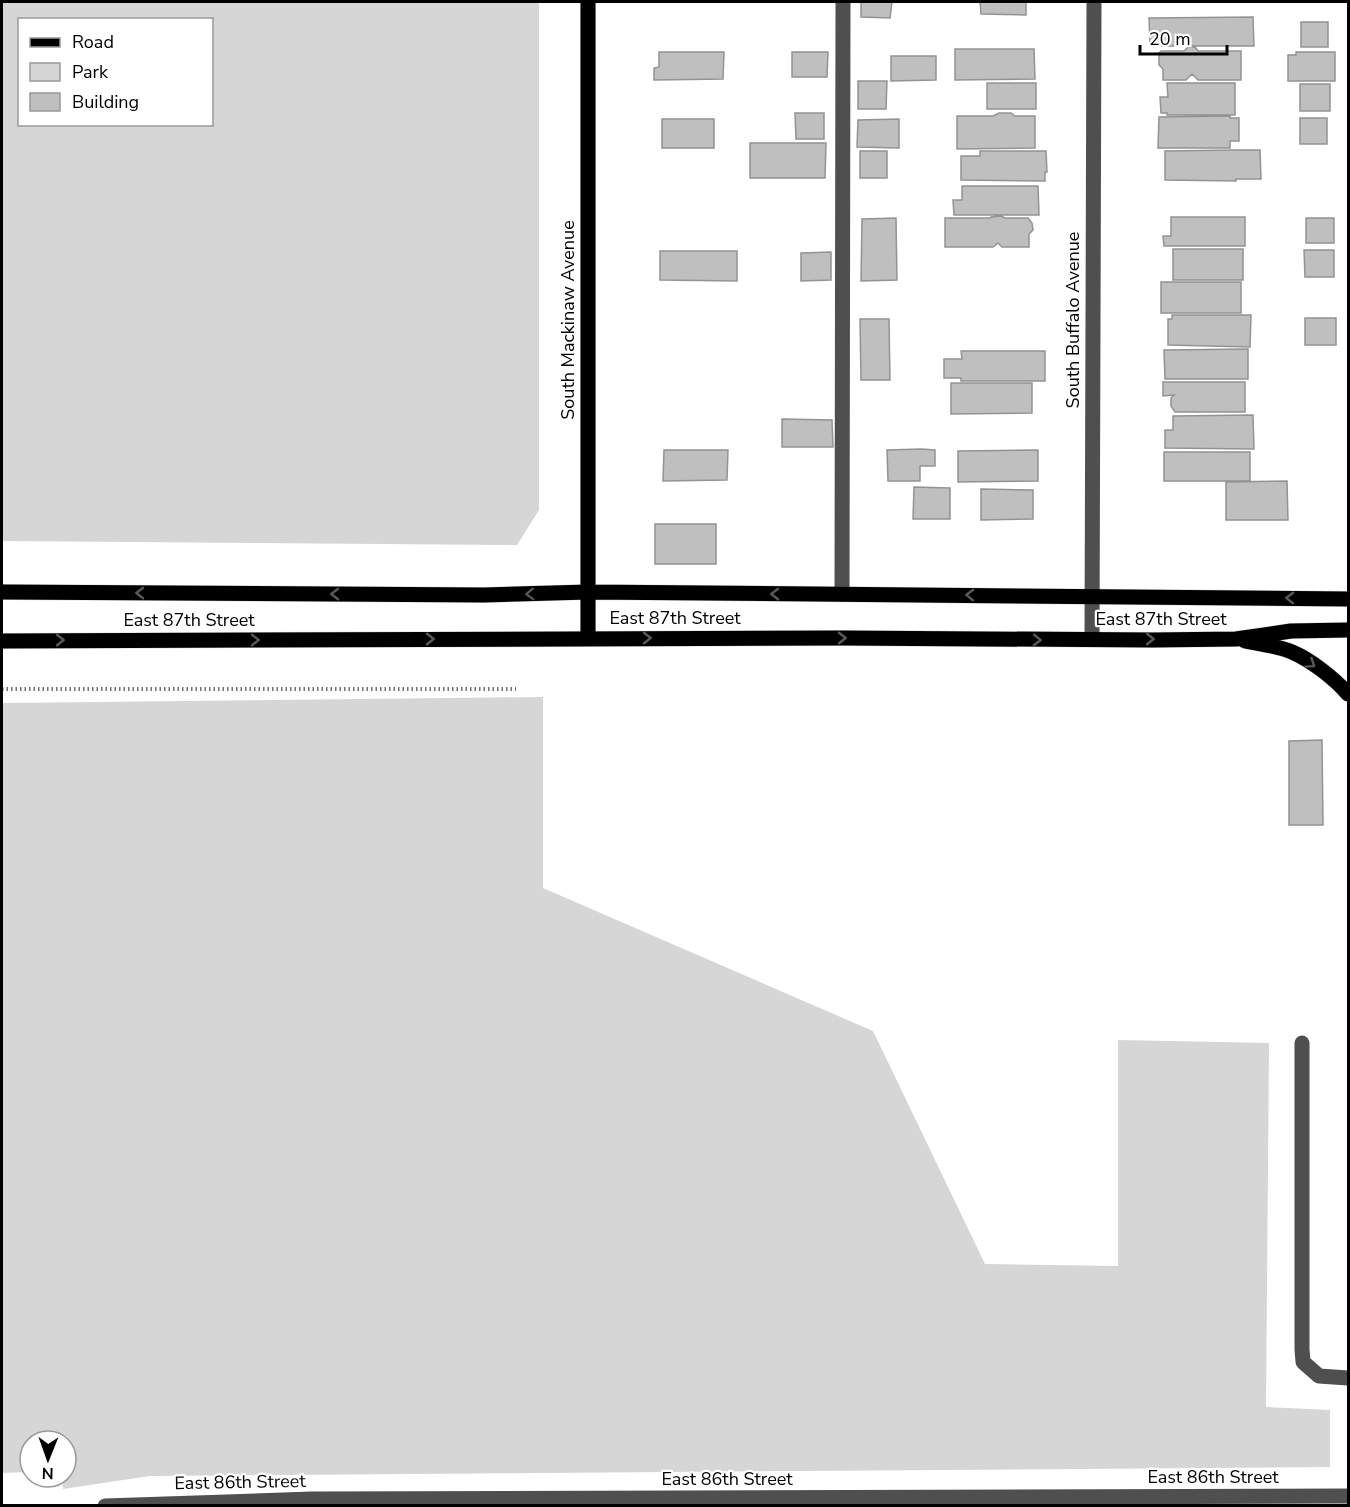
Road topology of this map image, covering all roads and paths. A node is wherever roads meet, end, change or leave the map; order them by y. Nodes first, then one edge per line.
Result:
1 (588, 2) edge
2 (843, 2) edge
3 (1094, 2) edge
4 (2, 592) edge
5 (588, 592) junction
6 (842, 594) junction
7 (1092, 596) junction
8 (1348, 599) edge
9 (1348, 630) edge
10 (588, 638) junction
11 (1092, 639) junction
12 (1236, 639) junction
13 (2, 641) edge
14 (2, 688) edge
15 (516, 689) dead end
16 (1348, 694) edge
17 (1302, 1043) dead end
18 (1348, 1378) edge
19 (1348, 1496) edge
20 (1182, 1501) edge
21 (312, 1502) edge
22 (522, 1502) edge
23 (743, 1502) edge
24 (962, 1502) edge
25 (105, 1506) edge

1 - 5 main road, South Mackinaw Avenue
2 - 6 street
3 - 7 street, South Buffalo Avenue
5 -> 4 main road, East 87th Street
6 -> 5 main road, East 87th Street
5 - 10 main road, South Mackinaw Avenue
7 -> 6 main road, East 87th Street
8 -> 7 main road, East 87th Street
7 - 11 street, South Buffalo Avenue
9 - 12 main road, East 87th Street
10 -> 11 main road, East 87th Street
13 -> 10 main road, East 87th Street
11 -> 12 main road, East 87th Street
12 -> 16 main road
14 - 15 path
17 - 18 street
19 - 20 street, East 86th Street
20 - 24 street, East 86th Street
21 - 22 street, East 86th Street
21 - 25 street, East 86th Street
22 - 23 street, East 86th Street
23 - 24 street, East 86th Street

